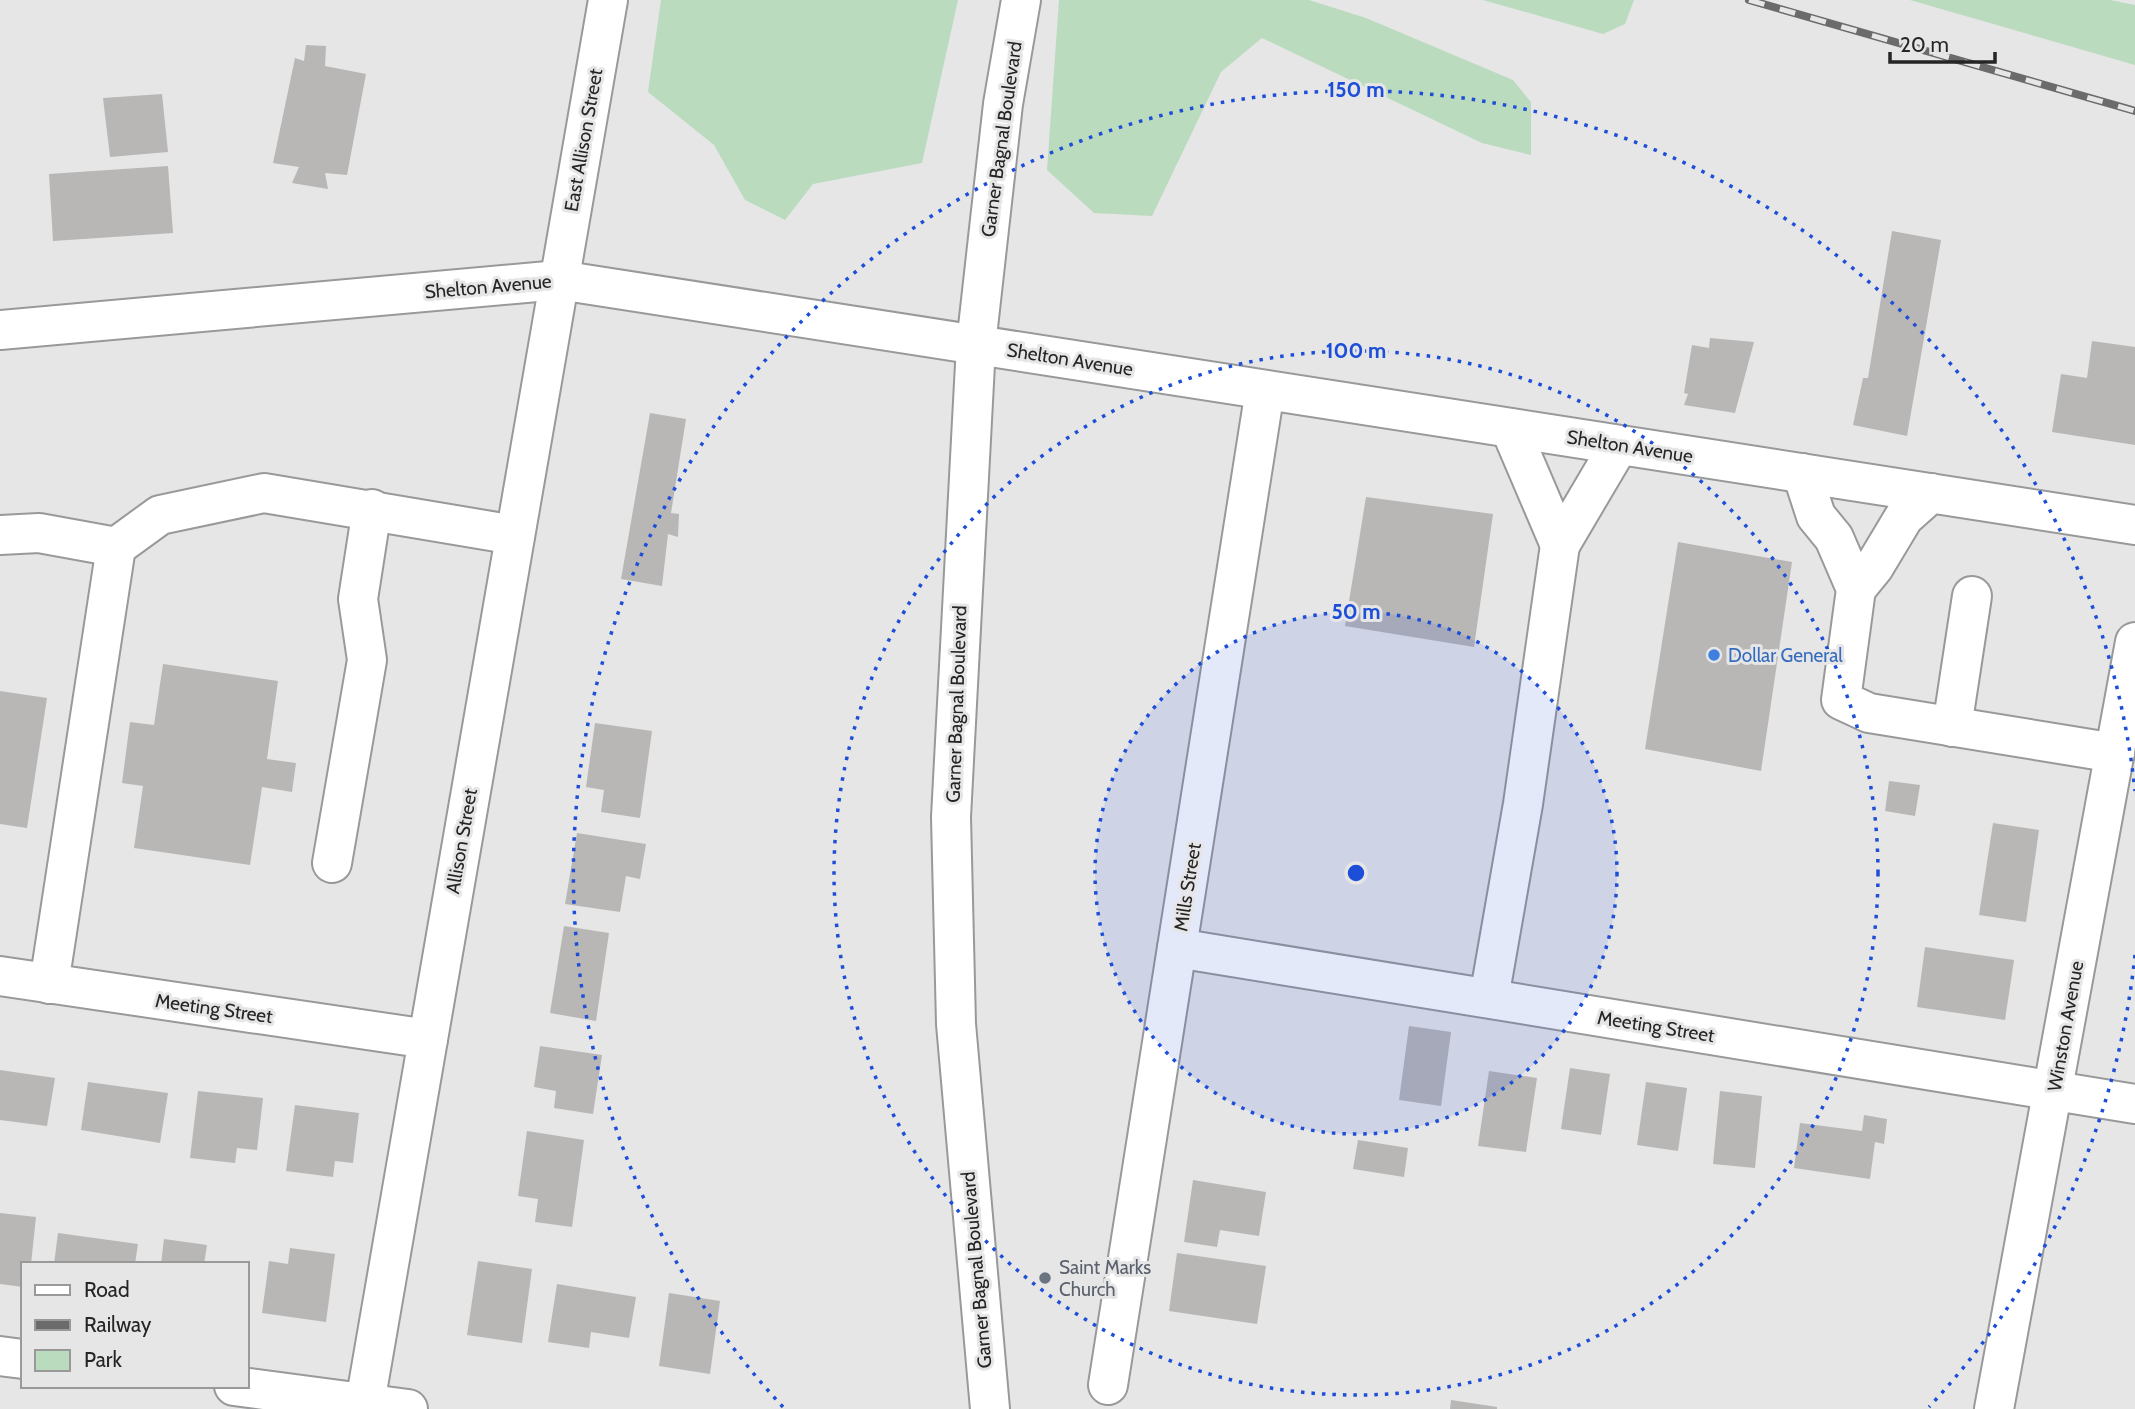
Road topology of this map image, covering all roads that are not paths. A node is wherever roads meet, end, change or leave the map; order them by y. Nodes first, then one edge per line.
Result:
1 (608, 0) edge
2 (1021, 0) edge
3 (559, 280) junction
4 (0, 330) edge
5 (976, 345) junction
6 (1265, 390) junction
7 (1510, 428) junction
8 (1619, 445) junction
9 (1802, 473) junction
10 (1931, 494) junction
11 (372, 509) junction
12 (2135, 525) edge
13 (0, 535) edge
14 (514, 535) junction
15 (1560, 545) junction
16 (116, 547) junction
17 (1856, 589) junction
18 (1972, 596) dead end
19 (2135, 642) edge
20 (1952, 727) junction
21 (2115, 753) junction
22 (332, 863) dead end
23 (1177, 948) junction
24 (0, 976) edge
25 (49, 984) junction
26 (1489, 999) junction
27 (428, 1039) junction
28 (2053, 1090) junction
29 (2135, 1104) edge
30 (0, 1356) edge
31 (21, 1359) edge
32 (1108, 1385) dead end
33 (248, 1388) edge
34 (365, 1403) junction
35 (408, 1409) edge
36 (990, 1409) edge
37 (1994, 1409) edge

1 - 3 main road, East Allison Street
2 - 5 main road, Garner Bagnal Boulevard
3 - 4 main road, Shelton Avenue
3 - 5 main road, Shelton Avenue
3 - 14 main road, Allison Street
5 - 6 main road, Shelton Avenue
5 - 36 main road, Garner Bagnal Boulevard
6 - 7 main road, Shelton Avenue
6 - 23 main road, Mills Street
7 - 8 main road, Shelton Avenue
7 - 15 main road
8 - 9 main road, Shelton Avenue
8 - 15 main road
9 - 10 main road, Shelton Avenue
9 - 17 main road
10 - 12 main road, Shelton Avenue
10 - 17 main road
11 - 14 main road
11 - 16 main road
11 - 22 main road
13 - 16 main road
14 - 27 main road, Allison Street
15 - 26 main road
16 - 25 main road
17 - 20 main road
18 - 20 main road
19 - 21 main road, Winston Avenue
20 - 21 main road
21 - 28 main road, Winston Avenue
23 - 26 main road, Meeting Street
23 - 32 main road, Mills Street
24 - 25 main road, Meeting Street
25 - 27 main road, Meeting Street
26 - 28 main road, Meeting Street
27 - 34 main road, Allison Street
28 - 29 main road, Meeting Street
28 - 37 main road, Winston Avenue
30 - 31 main road
33 - 34 main road
34 - 35 main road

